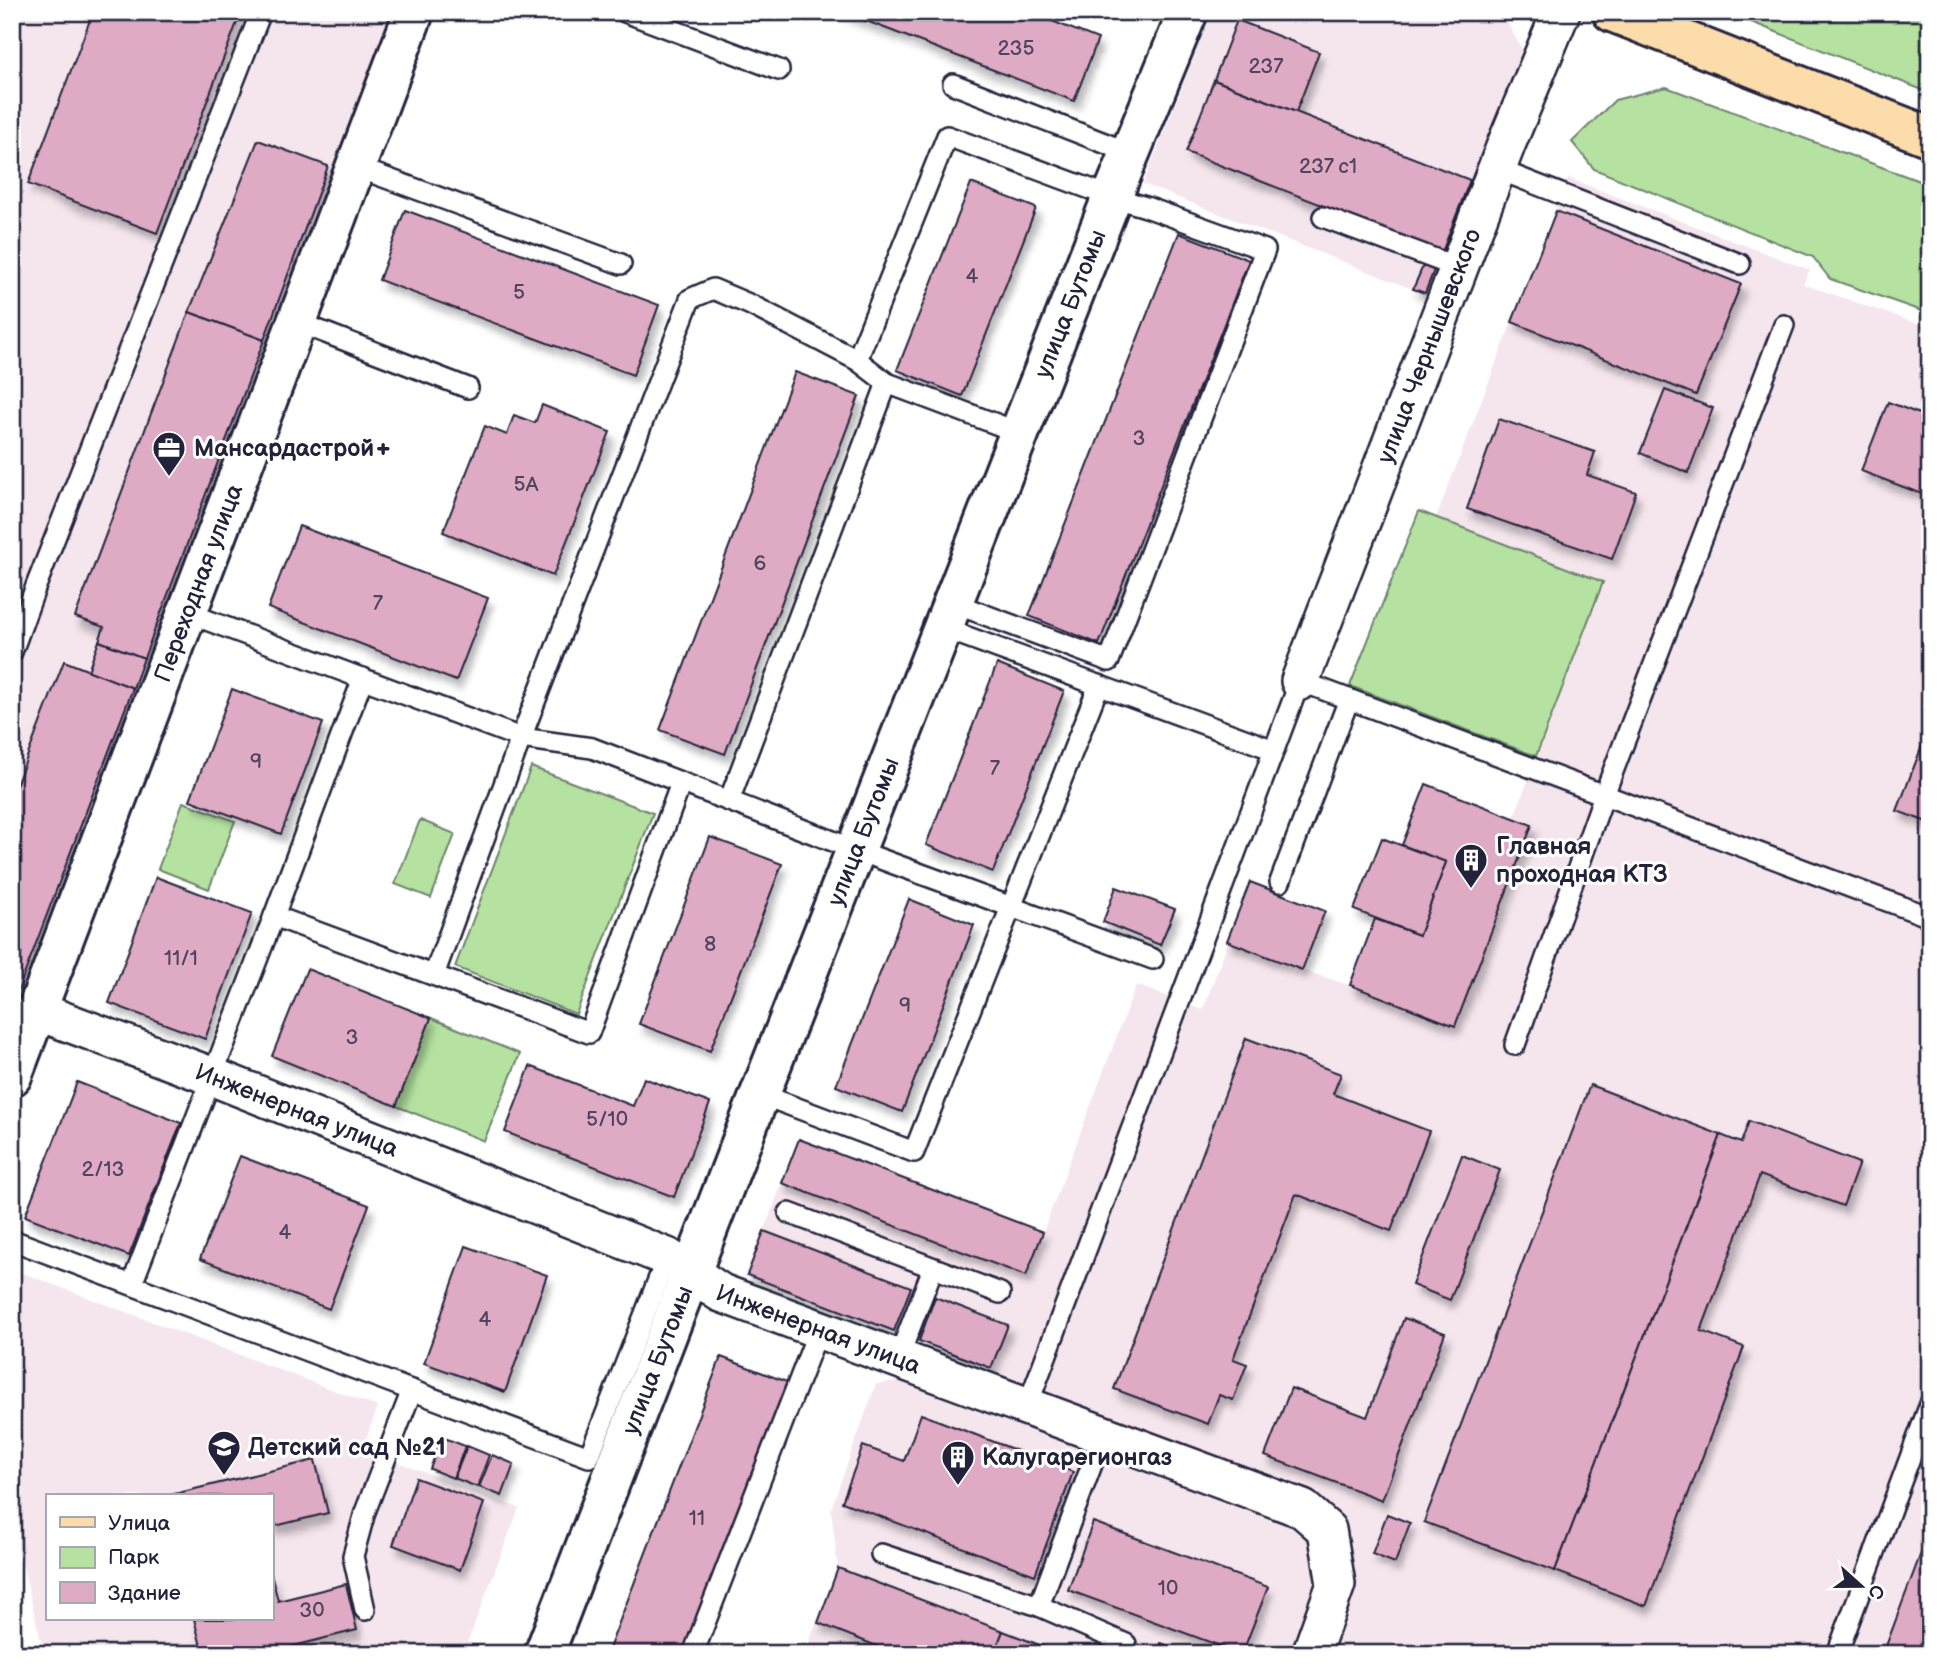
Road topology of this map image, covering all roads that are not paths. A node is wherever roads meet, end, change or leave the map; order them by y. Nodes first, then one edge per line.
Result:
1 (261, 12) edge
2 (414, 12) edge
3 (625, 12) edge
4 (1188, 12) edge
5 (1561, 12) edge
6 (1612, 12) edge
7 (779, 70) dead end
8 (953, 84) dead end
9 (1930, 136) edge
10 (1130, 153) junction
11 (356, 167) junction
12 (1497, 169) junction
13 (1112, 197) junction
14 (1323, 217) dead end
15 (621, 264) dead end
16 (1740, 264) dead end
17 (1459, 268) junction
18 (297, 321) junction
19 (1784, 325) dead end
20 (857, 360) junction
21 (887, 383) junction
22 (468, 388) dead end
23 (1020, 433) junction
24 (188, 613) junction
25 (948, 616) junction
26 (12, 652) edge
27 (363, 678) junction
28 (1300, 681) junction
29 (1099, 685) junction
30 (1349, 699) junction
31 (521, 738) junction
32 (1274, 750) junction
33 (681, 783) junction
34 (1604, 795) junction
35 (729, 801) junction
36 (856, 850) junction
37 (1280, 882) dead end
38 (1011, 907) junction
39 (274, 916) junction
40 (1930, 917) edge
41 (1153, 959) dead end
42 (434, 975) junction
43 (37, 1011) junction
44 (1515, 1045) dead end
45 (12, 1076) edge
46 (211, 1076) junction
47 (760, 1094) junction
48 (789, 1213) dead end
49 (12, 1240) edge
50 (679, 1265) junction
51 (933, 1268) junction
52 (132, 1284) junction
53 (1000, 1293) dead end
54 (819, 1329) junction
55 (898, 1359) junction
56 (412, 1390) junction
57 (1930, 1404) edge
58 (1027, 1407) junction
59 (1103, 1435) junction
60 (881, 1554) dead end
61 (1039, 1606) junction
62 (365, 1610) dead end
63 (1126, 1644) dead end
64 (544, 1654) edge
65 (693, 1654) edge
66 (1311, 1654) edge
67 (1837, 1654) edge

1 - 26 lane
2 - 11 street, Переходная улица
3 - 7 lane
4 - 10 street, улица Бутомы
5 - 12 street, улица Чернышевского
6 - 9 main road
8 - 10 lane
10 - 13 street, улица Бутомы
11 - 15 lane
11 - 18 street, Переходная улица
12 - 16 lane
12 - 17 street, улица Чернышевского
13 - 20 lane
13 - 23 street, улица Бутомы
13 - 25 lane
14 - 17 lane
17 - 28 street, улица Чернышевского
18 - 22 lane
18 - 24 street, Переходная улица
19 - 34 lane
20 - 21 lane
20 - 31 lane
21 - 23 lane
21 - 35 lane
23 - 25 street, улица Бутомы
24 - 27 lane
24 - 43 street, Переходная улица
25 - 29 lane
25 - 36 street, улица Бутомы
27 - 31 lane
27 - 39 lane
28 - 30 lane
28 - 32 lane
29 - 32 lane
29 - 38 lane
30 - 34 lane
30 - 37 lane
31 - 33 lane
31 - 42 lane
32 - 58 lane
33 - 35 lane
33 - 42 lane
34 - 40 lane
34 - 44 lane
35 - 36 lane
36 - 38 lane
36 - 47 street, улица Бутомы
38 - 41 lane
38 - 47 lane
39 - 42 lane
39 - 46 lane
43 - 45 street, Переходная улица
43 - 46 street, Инженерная улица
46 - 50 street, Инженерная улица
46 - 52 lane
47 - 50 street, улица Бутомы
48 - 51 lane
49 - 52 lane
50 - 54 street, Инженерная улица
50 - 56 lane
50 - 64 street, улица Бутомы
51 - 53 lane
51 - 55 lane
52 - 56 lane
54 - 55 street, Инженерная улица
54 - 65 lane
55 - 58 street, Инженерная улица
56 - 62 lane
57 - 67 lane
58 - 59 street, Инженерная улица
59 - 61 lane
59 - 66 street, Инженерная улица
60 - 61 lane
61 - 63 lane

